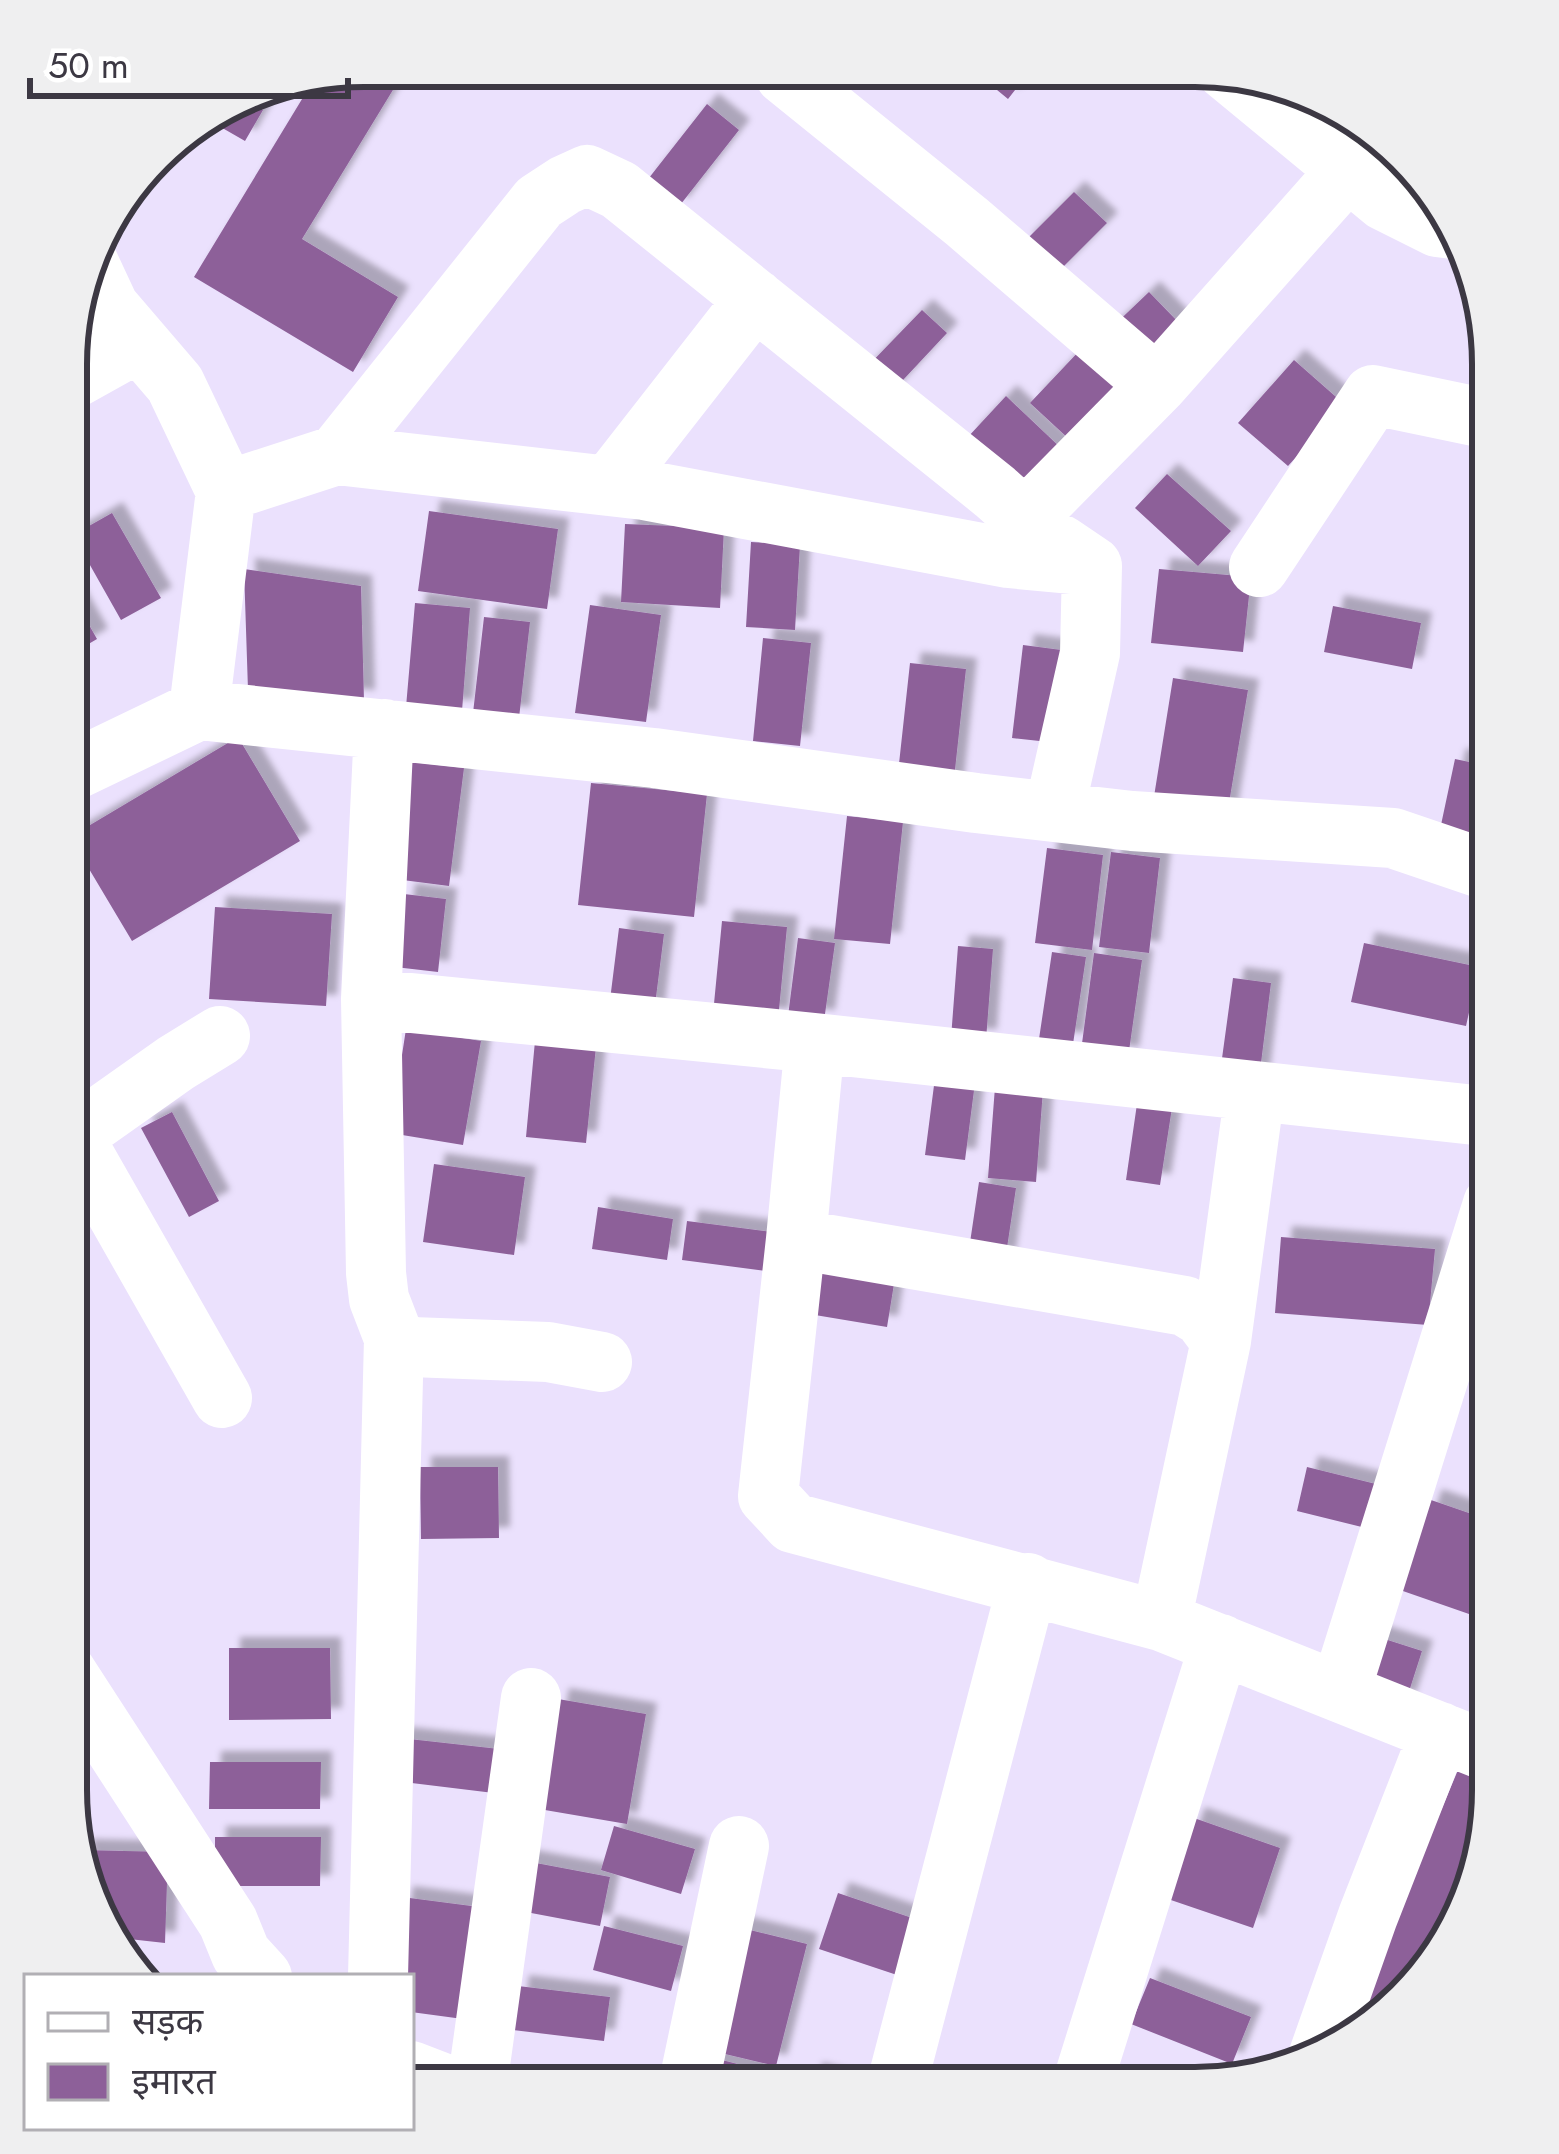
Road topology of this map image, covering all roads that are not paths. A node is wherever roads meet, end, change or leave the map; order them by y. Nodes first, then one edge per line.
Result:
1 (800, 87) edge
2 (1255, 94) edge
3 (1348, 170) junction
4 (1434, 225) edge
5 (99, 286) edge
6 (755, 299) junction
7 (139, 342) junction
8 (87, 371) edge
9 (1156, 385) junction
10 (1472, 415) edge
11 (337, 455) junction
12 (609, 486) junction
13 (226, 491) junction
14 (1025, 519) junction
15 (1093, 566) junction
16 (1259, 567) dead end
17 (199, 710) junction
18 (384, 729) junction
19 (87, 764) edge
20 (1054, 812) junction
21 (1472, 865) edge
22 (371, 999) junction
23 (220, 1036) dead end
24 (815, 1043) junction
25 (1255, 1091) junction
26 (1471, 1115) edge
27 (87, 1126) edge
28 (87, 1167) edge
29 (796, 1239) junction
30 (1471, 1275) edge
31 (394, 1337) junction
32 (1221, 1341) junction
33 (602, 1361) dead end
34 (222, 1398) dead end
35 (1028, 1583) junction
36 (1161, 1621) junction
37 (1220, 1644) junction
38 (1340, 1692) junction
39 (532, 1698) dead end
40 (87, 1704) edge
41 (1466, 1742) edge
42 (739, 1846) dead end
43 (259, 1974) edge
44 (378, 1974) edge
45 (1327, 2033) edge
46 (439, 2067) edge
47 (692, 2067) edge
48 (901, 2067) edge
49 (1088, 2067) edge

1 - 9 street
2 - 3 street
3 - 4 street
3 - 9 street
5 - 7 street
6 - 11 street
6 - 12 street
6 - 14 street
7 - 8 street
7 - 13 street
9 - 14 street
10 - 16 street
11 - 12 street
11 - 13 street
12 - 15 street
13 - 17 street
14 - 15 street
15 - 20 street
17 - 18 street
17 - 19 street
18 - 20 street
18 - 22 street
20 - 21 street
22 - 24 street
22 - 31 street
23 - 27 street
24 - 25 street
24 - 29 street
25 - 26 street
25 - 32 street
28 - 34 street
29 - 32 street
29 - 35 street
30 - 38 street
31 - 33 street
31 - 44 street
32 - 36 street
35 - 36 street
35 - 48 street
36 - 37 street
37 - 38 street
37 - 49 street
38 - 41 street
39 - 46 street
40 - 43 street
41 - 45 street
42 - 47 street

